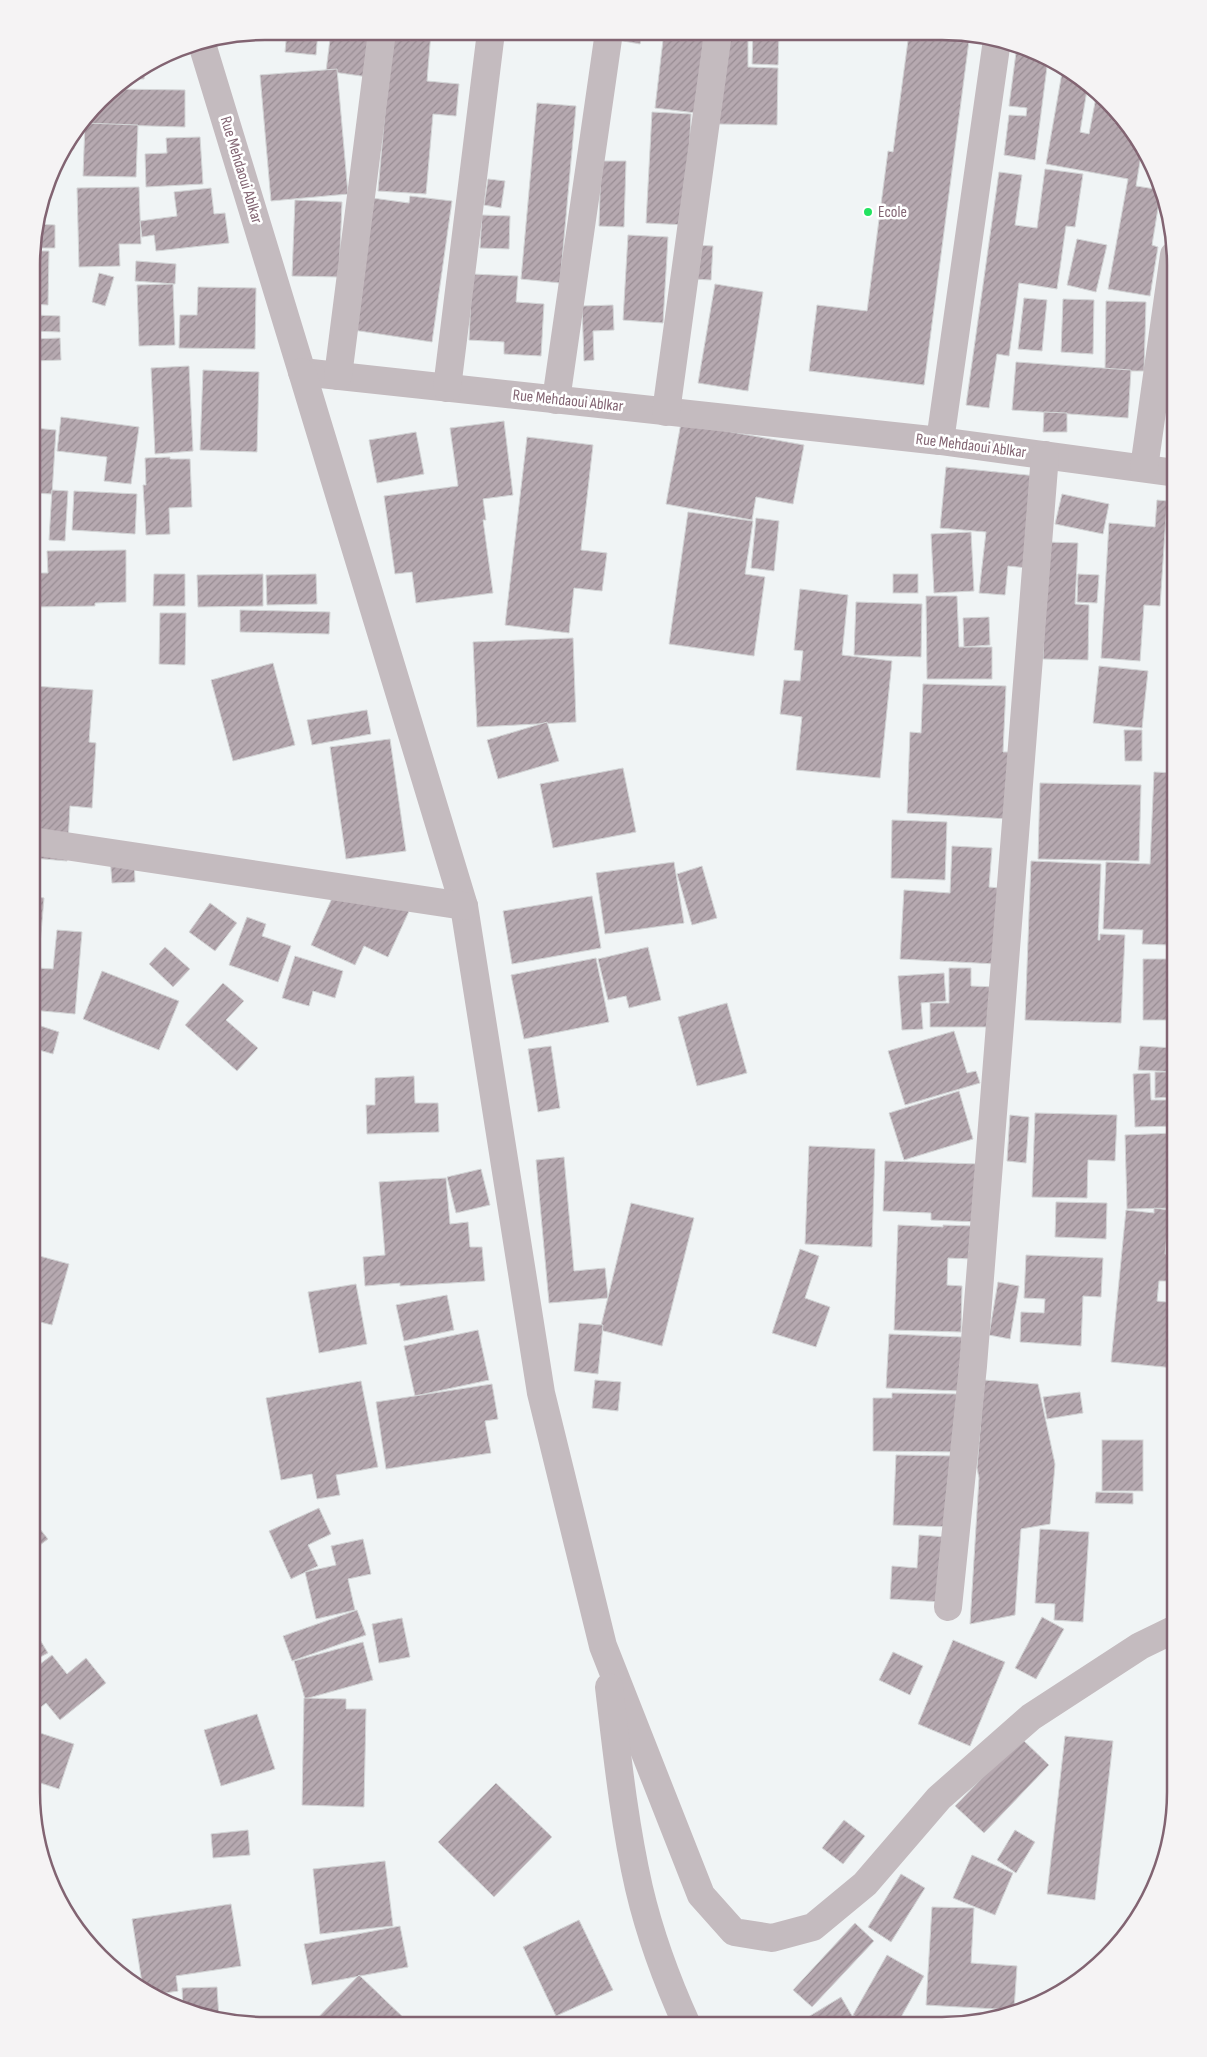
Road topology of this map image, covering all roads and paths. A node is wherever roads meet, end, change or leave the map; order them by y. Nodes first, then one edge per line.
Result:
1 (381, 40) edge
2 (491, 40) edge
3 (608, 40) edge
4 (717, 40) edge
5 (996, 47) edge
6 (204, 49) edge
7 (1167, 304) edge
8 (302, 372) junction
9 (338, 376) junction
10 (447, 388) junction
11 (556, 400) junction
12 (666, 412) junction
13 (940, 441) junction
14 (1045, 455) junction
15 (1144, 468) junction
16 (1167, 472) edge
17 (40, 842) edge
18 (464, 906) junction
19 (948, 1607) dead end
20 (1167, 1633) edge
21 (603, 1646) junction
22 (683, 2017) edge

1 - 9 street
2 - 10 street
3 - 11 street
4 - 12 street
5 - 13 street
6 - 8 street, Rue Mehdaoui Ablkar
7 - 15 street
8 - 9 street, Rue Mehdaoui Ablkar
8 - 18 street
9 - 10 street, Rue Mehdaoui Ablkar
10 - 11 street, Rue Mehdaoui Ablkar
11 - 12 street, Rue Mehdaoui Ablkar
12 - 13 street, Rue Mehdaoui Ablkar
13 - 14 street, Rue Mehdaoui Ablkar
14 - 15 street, Rue Mehdaoui Ablkar
14 - 19 street
15 - 16 street, Rue Mehdaoui Ablkar
17 - 18 street
18 - 21 street
20 - 21 street
21 - 22 street

